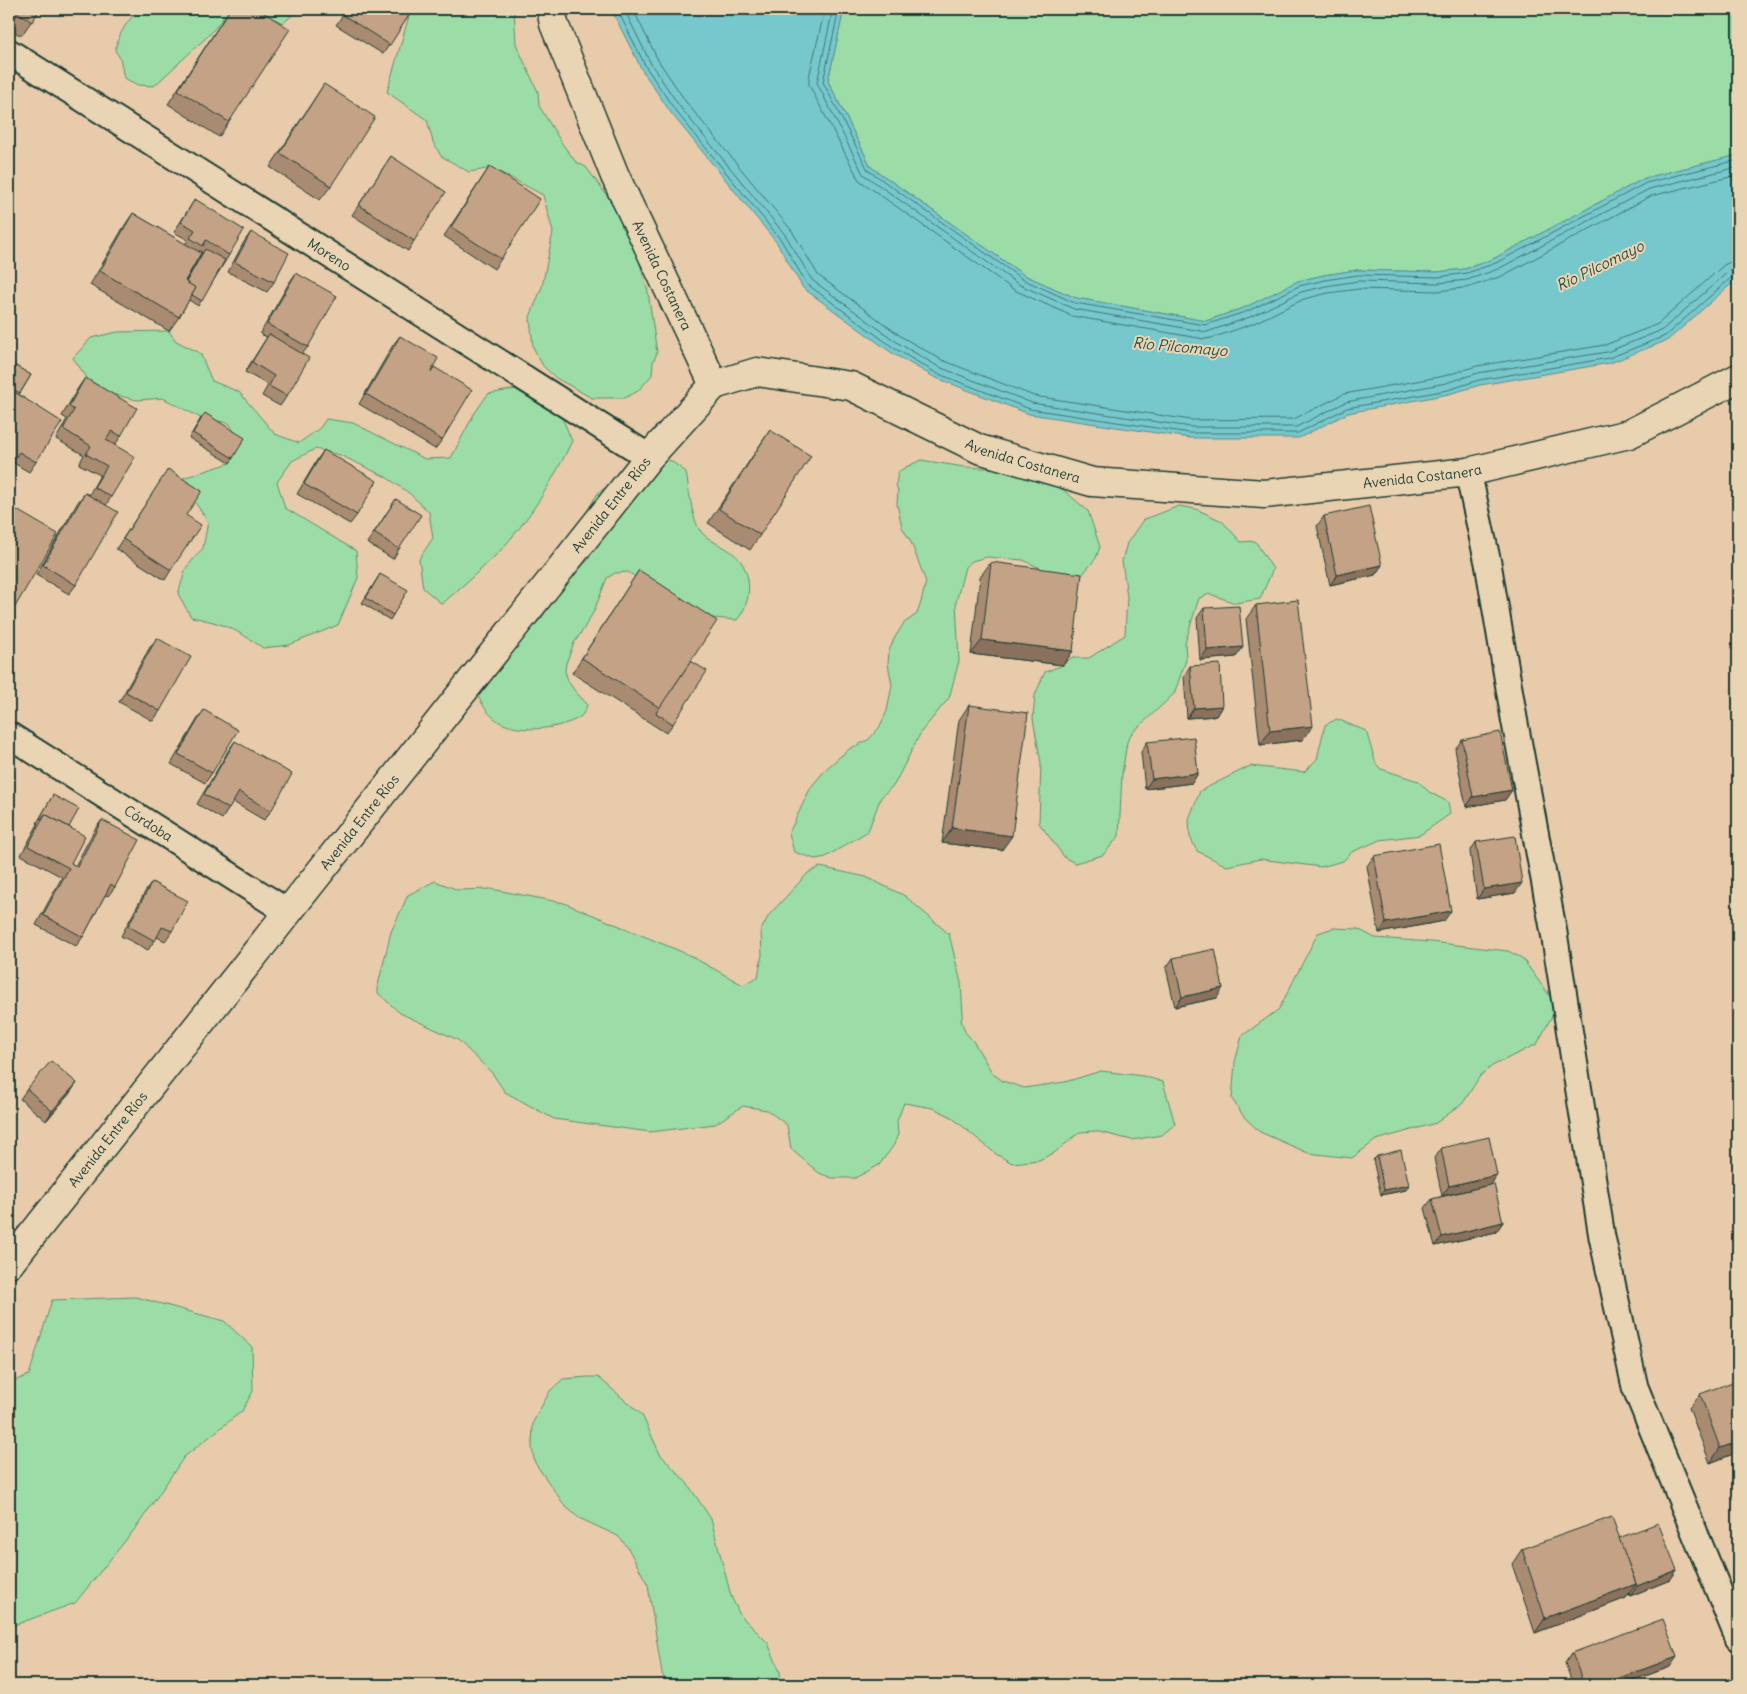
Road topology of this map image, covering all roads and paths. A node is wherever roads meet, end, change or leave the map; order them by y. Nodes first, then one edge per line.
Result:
1 (551, 9) edge
2 (9, 52) edge
3 (1738, 378) edge
4 (714, 385) junction
5 (649, 457) junction
6 (1468, 472) junction
7 (9, 735) edge
8 (288, 912) junction
9 (9, 1264) edge
10 (1738, 1638) edge

1 - 4 street, Avenida Costanera
2 - 5 street, Moreno
3 - 6 street, Avenida Costanera
4 - 5 street, Avenida Entre Ríos
4 - 6 street, Avenida Costanera
5 - 8 street, Avenida Entre Ríos
6 - 10 street
7 - 8 street, Córdoba
8 - 9 street, Avenida Entre Ríos

